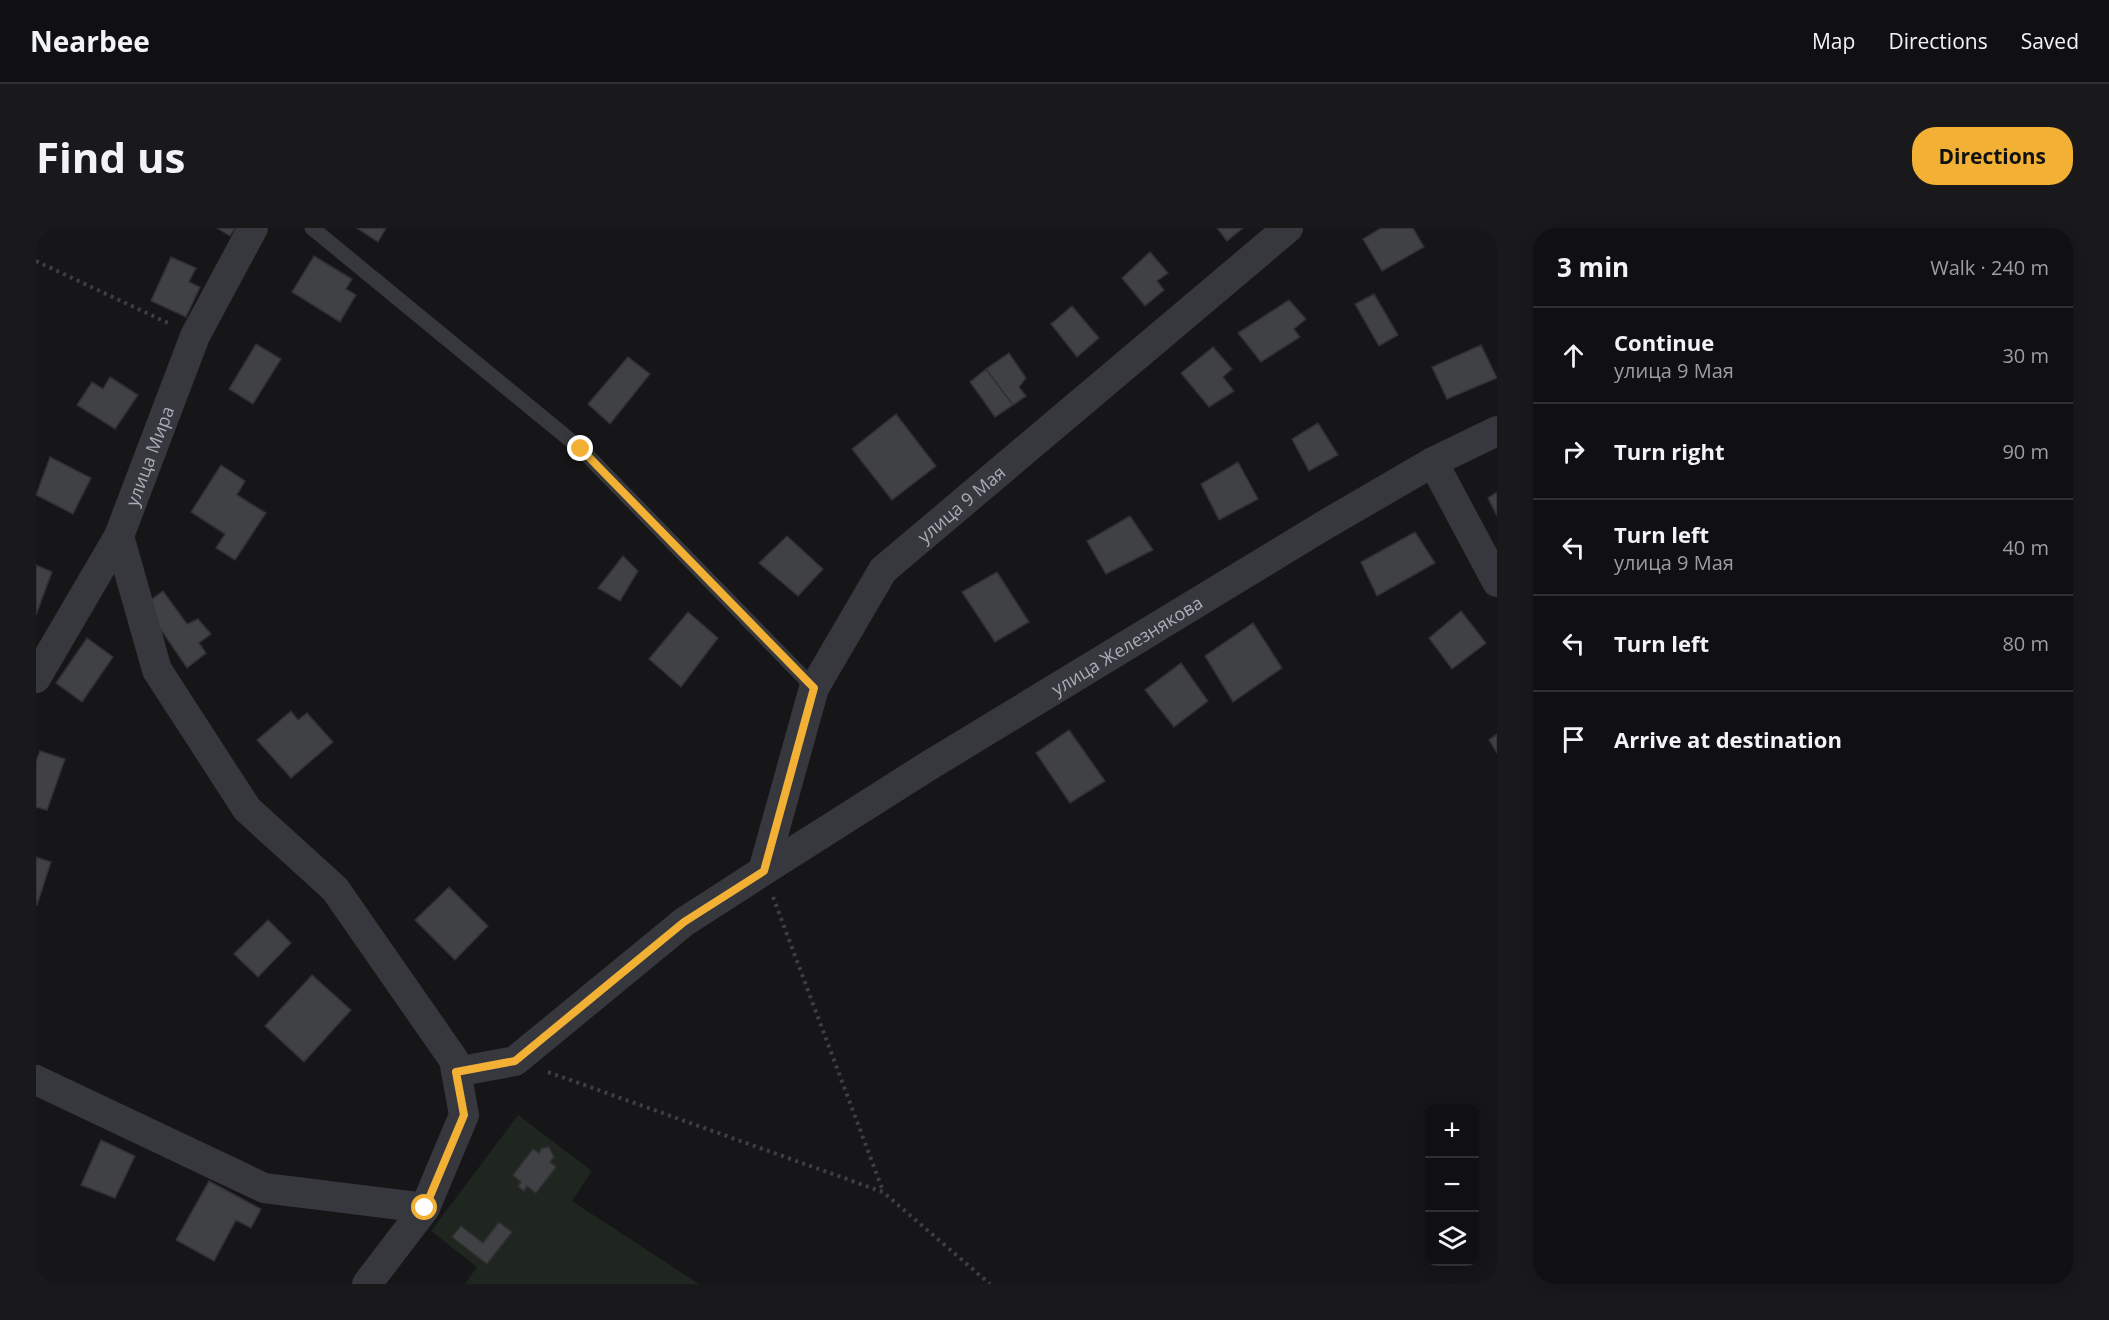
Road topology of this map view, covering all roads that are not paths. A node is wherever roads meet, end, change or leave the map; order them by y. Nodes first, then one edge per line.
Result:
1 (253, 228) edge
2 (312, 228) edge
3 (1288, 228) edge
4 (1497, 431) edge
5 (1433, 462) junction
6 (119, 536) junction
7 (1497, 582) edge
8 (36, 678) edge
9 (814, 688) junction
10 (764, 871) junction
11 (455, 1066) junction
12 (36, 1080) edge
13 (425, 1208) junction
14 (368, 1284) edge

1 - 6 street, улица Мира
2 - 9 lane
3 - 9 street, улица 9 Мая
4 - 5 street, улица Железнякова
5 - 7 street
5 - 10 street, улица Железнякова
6 - 8 street, улица Мира
6 - 11 street
9 - 10 street, улица 9 Мая
10 - 11 street, улица Железнякова
11 - 13 street
12 - 13 street
13 - 14 street

